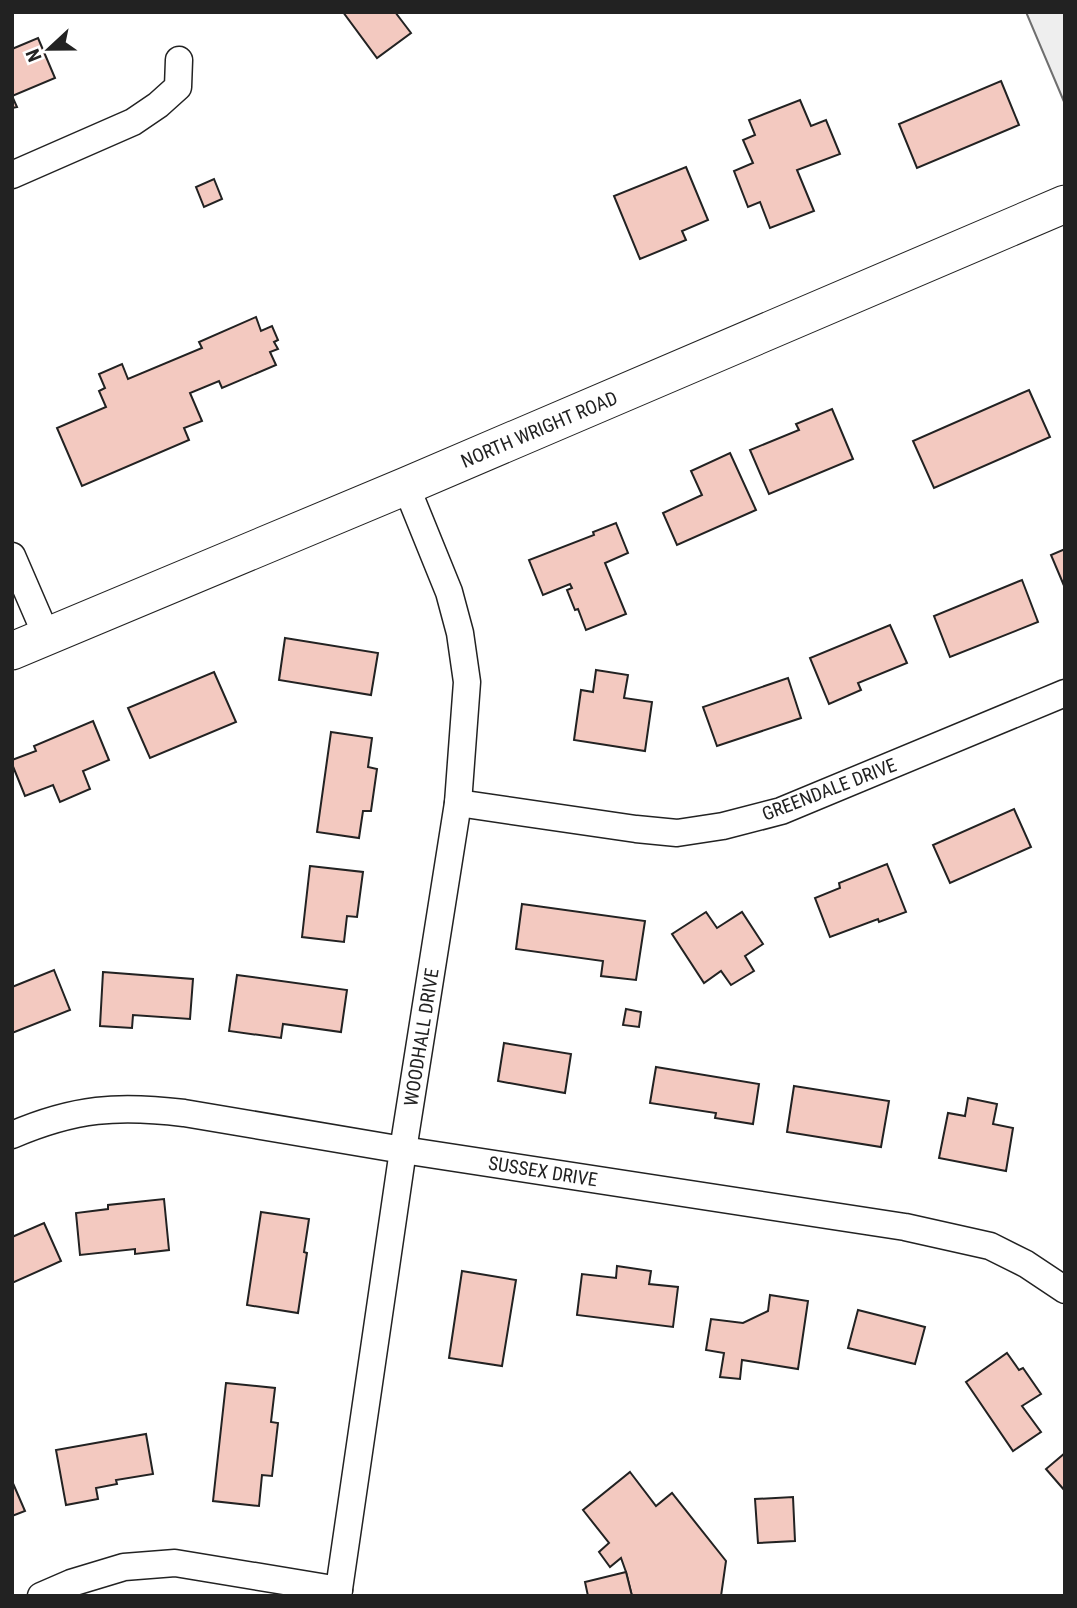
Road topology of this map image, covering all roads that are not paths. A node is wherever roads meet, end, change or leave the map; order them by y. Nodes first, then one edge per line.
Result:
1 (179, 60) dead end
2 (12, 175) edge
3 (1065, 204) edge
4 (406, 486) junction
5 (12, 556) edge
6 (47, 637) junction
7 (12, 651) edge
8 (1065, 692) edge
9 (458, 803) junction
10 (12, 1135) edge
11 (403, 1150) junction
12 (1065, 1290) edge
13 (339, 1593) edge
14 (41, 1596) edge

1 - 2 street
3 - 4 main road, NORTH WRIGHT ROAD
4 - 6 main road, NORTH WRIGHT ROAD
4 - 9 street, WOODHALL DRIVE
5 - 6 street
6 - 7 main road, NORTH WRIGHT ROAD
8 - 9 street, GREENDALE DRIVE
9 - 11 street, WOODHALL DRIVE
10 - 11 street, SUSSEX DRIVE
11 - 12 street, SUSSEX DRIVE
11 - 13 street, WOODHALL DRIVE
13 - 14 street

